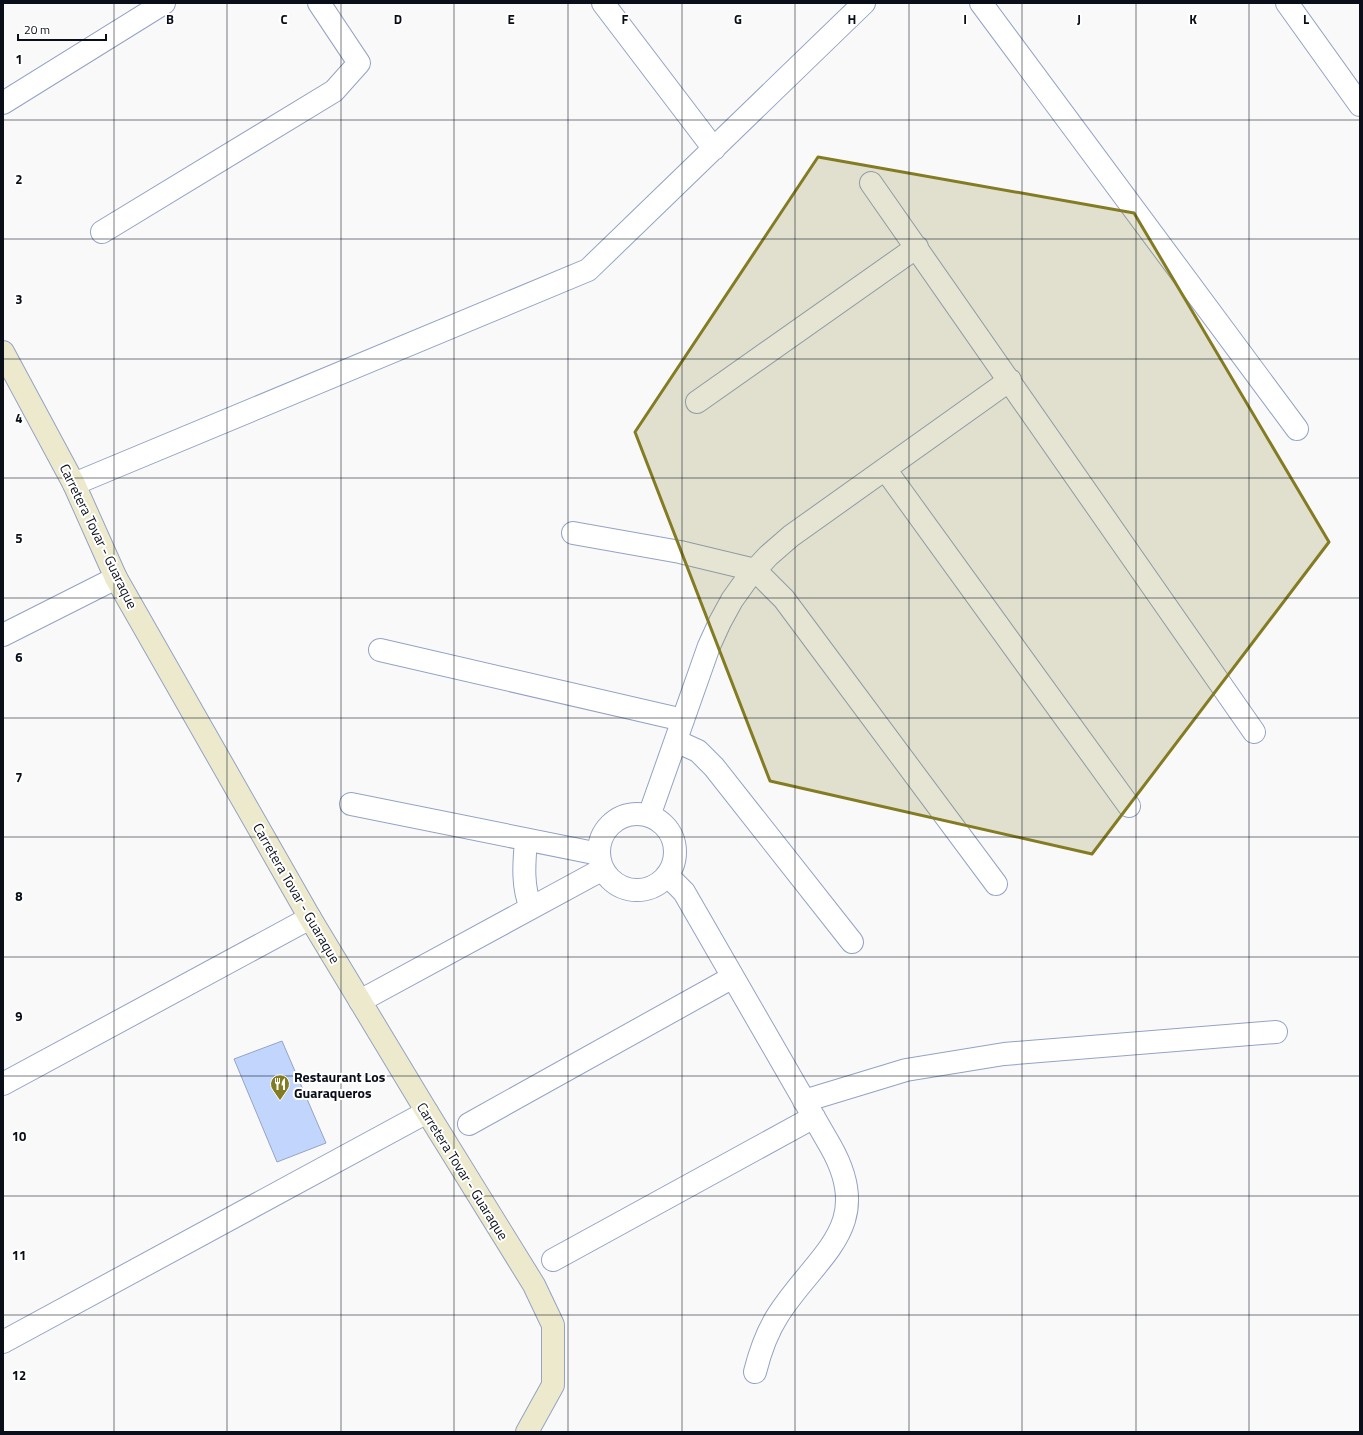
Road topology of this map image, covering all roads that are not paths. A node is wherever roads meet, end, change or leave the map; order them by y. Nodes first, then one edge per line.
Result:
1 (164, 3) edge
2 (319, 3) edge
3 (603, 3) edge
4 (864, 3) edge
5 (981, 3) edge
6 (1287, 3) edge
7 (3, 103) edge
8 (1360, 105) edge
9 (714, 148) junction
10 (871, 183) dead end
11 (102, 232) dead end
12 (917, 247) junction
13 (3, 352) edge
14 (1010, 380) junction
15 (697, 402) dead end
16 (1297, 429) dead end
17 (885, 469) junction
18 (74, 484) junction
19 (573, 533) dead end
20 (755, 570) junction
21 (116, 578) junction
22 (3, 634) edge
23 (380, 650) dead end
24 (683, 720) junction
25 (1254, 732) dead end
26 (676, 741) junction
27 (351, 804) dead end
28 (1129, 806) dead end
29 (649, 816) junction
30 (526, 840) junction
31 (601, 861) junction
32 (667, 875) junction
33 (996, 884) dead end
34 (531, 908) junction
35 (310, 918) junction
36 (852, 942) dead end
37 (733, 976) junction
38 (360, 1001) junction
39 (1276, 1032) dead end
40 (3, 1084) edge
41 (809, 1109) junction
42 (426, 1112) junction
43 (469, 1124) dead end
44 (554, 1260) dead end
45 (4, 1340) edge
46 (755, 1372) dead end
47 (527, 1432) edge

1 - 7 street
2 - 11 street
3 - 9 street
4 - 9 street
5 - 16 street
6 - 8 street
9 - 18 street
10 - 12 street
12 - 14 street
12 - 15 street
13 - 18 street, Carretera Tovar - Guaraque
14 - 17 street
14 - 25 street
17 - 20 street
17 - 28 street
18 - 21 street, Carretera Tovar - Guaraque
19 - 20 street
20 - 24 street
20 - 33 street
21 - 22 street
21 - 35 street, Carretera Tovar - Guaraque
23 - 24 street
24 - 26 street
26 - 29 street
26 - 36 street
27 - 30 street
29 - 31 street
29 - 32 street
30 - 31 street
30 - 34 street
31 - 32 street
31 - 34 street
32 - 37 street
34 - 38 street
35 - 38 street, Carretera Tovar - Guaraque
35 - 40 street
37 - 41 street
37 - 43 street
38 - 42 street, Carretera Tovar - Guaraque
39 - 41 street
41 - 44 street
41 - 46 street
42 - 45 street
42 - 47 street, Carretera Tovar - Guaraque

